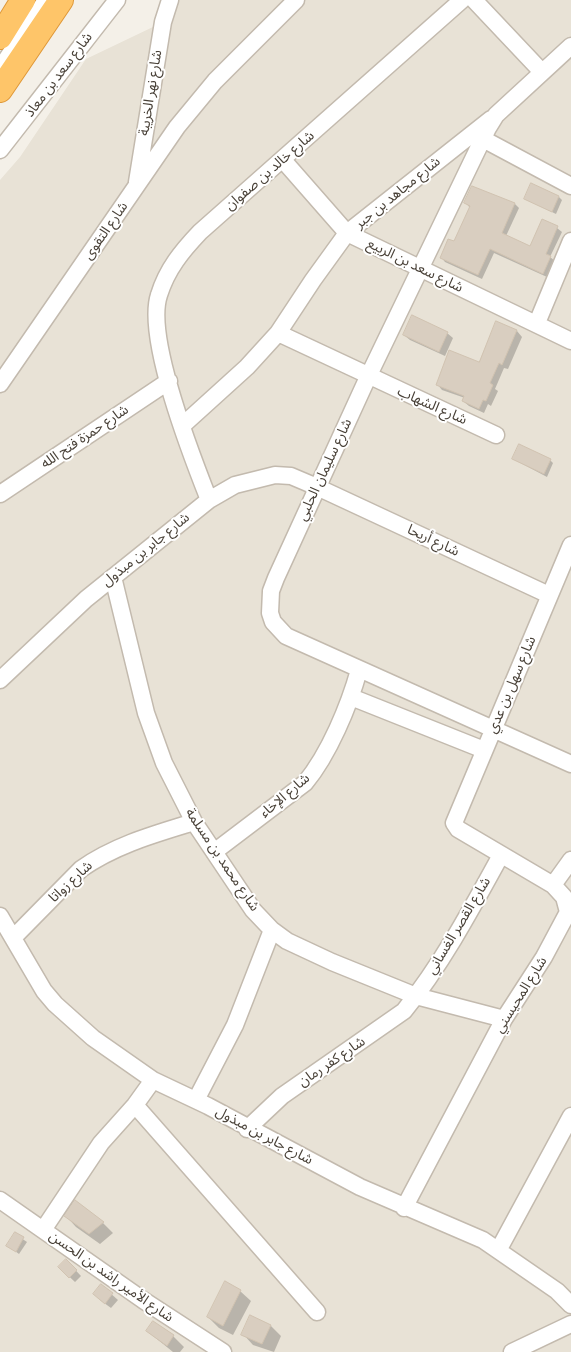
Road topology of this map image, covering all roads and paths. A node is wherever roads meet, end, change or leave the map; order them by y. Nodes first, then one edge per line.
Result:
1 (23, 0) edge
2 (39, 0) edge
3 (46, 0) edge
4 (61, 0) edge
5 (116, 0) edge
6 (170, 0) edge
7 (296, 0) edge
8 (462, 0) edge
9 (474, 0) edge
10 (0, 37) edge
11 (571, 46) edge
12 (0, 58) edge
13 (0, 69) edge
14 (542, 72) junction
15 (0, 90) edge
16 (496, 115) junction
17 (483, 139) junction
18 (0, 150) edge
19 (283, 160) junction
20 (571, 186) edge
21 (136, 188) junction
22 (347, 233) junction
23 (571, 241) edge
24 (419, 269) junction
25 (537, 323) junction
26 (278, 333) junction
27 (571, 341) edge
28 (368, 377) junction
29 (169, 381) junction
30 (0, 384) edge
31 (183, 425) junction
32 (496, 435) dead end
33 (317, 487) junction
34 (0, 494) edge
35 (209, 500) junction
36 (571, 545) edge
37 (113, 576) junction
38 (550, 595) junction
39 (359, 670) junction
40 (0, 680) edge
41 (351, 697) junction
42 (493, 729) junction
43 (484, 750) junction
44 (571, 764) edge
45 (194, 822) junction
46 (454, 826) joint
47 (214, 852) junction
48 (501, 855) junction
49 (571, 860) edge
50 (553, 885) junction
51 (0, 916) edge
52 (272, 930) junction
53 (14, 937) junction
54 (416, 996) junction
55 (504, 1020) junction
56 (153, 1080) junction
57 (196, 1100) junction
58 (135, 1105) junction
59 (571, 1116) edge
60 (247, 1128) junction
61 (0, 1200) edge
62 (404, 1208) junction
63 (43, 1230) junction
64 (499, 1249) junction
65 (571, 1306) edge
66 (317, 1312) dead end
67 (571, 1324) edge
68 (223, 1352) edge
69 (512, 1352) edge

1 - 10 highway
2 - 12 street
3 - 13 street
4 - 15 highway
5 - 18 street, شارع سعد بن معاذ
6 - 21 street, شارع نهر الخريبة
7 - 21 street, شارع التقوى
8 - 19 street, شارع خالد بن صفوان
9 - 14 street
11 - 14 street, شارع سليمان الحلبي
14 - 16 street, شارع سليمان الحلبي
16 - 17 street, شارع سليمان الحلبي
16 - 22 street, شارع مجاهد بن جبر
17 - 20 street
17 - 24 street, شارع سليمان الحلبي
19 - 22 street, شارع سعد بن الربيع
19 - 29 street, شارع خالد بن صفوان
21 - 30 street, شارع التقوى
22 - 24 street, شارع سعد بن الربيع
22 - 26 street, شارع مجاهد بن جبر
23 - 25 street
24 - 25 street, شارع سعد بن الربيع
24 - 28 street, شارع سليمان الحلبي
25 - 27 street, شارع سعد بن الربيع
26 - 28 street, شارع الشهاب
26 - 31 street, شارع مجاهد بن جبر
28 - 32 street, شارع الشهاب
28 - 33 street, شارع سليمان الحلبي
29 - 31 street, شارع خالد بن صفوان
29 - 34 street, شارع حمزة فتح الله
31 - 35 street, شارع خالد بن صفوان
33 - 35 street, شارع جابر بن مبذول
33 - 38 street, شارع أريحا
33 - 39 street, شارع سليمان الحلبي
35 - 37 street, شارع جابر بن مبذول
36 - 38 street, شارع سهل بن عدي
37 - 40 street, شارع جابر بن مبذول
37 - 45 street, شارع محمد بن مسلمة
38 - 42 street, شارع سهل بن عدي
39 - 41 street, شارع الإخاء
39 - 42 street, شارع سليمان الحلبي
41 - 43 street
41 - 47 street, شارع الإخاء
42 - 43 street, شارع سهل بن عدي
42 - 44 street, شارع سليمان الحلبي
43 - 46 street, شارع سهل بن عدي
45 - 47 street, شارع محمد بن مسلمة
45 - 53 street, شارع زواتا
46 - 48 street, شارع المحيسني
47 - 52 street, شارع محمد بن مسلمة
48 - 50 street, شارع المحيسني
48 - 54 street, شارع القصر الغساني
49 - 50 street
50 - 55 street, شارع المحيسني
51 - 53 street, شارع جابر بن مبذول
52 - 54 street, شارع محمد بن مسلمة
52 - 57 street
53 - 56 street, شارع جابر بن مبذول
54 - 55 street, شارع محمد بن مسلمة
54 - 60 street, شارع كفر رمان
55 - 62 street, شارع المحيسني
56 - 57 street, شارع جابر بن مبذول
56 - 58 street
57 - 60 street, شارع جابر بن مبذول
58 - 63 street
58 - 66 street
59 - 64 street
60 - 62 street, شارع جابر بن مبذول
61 - 63 street, شارع الأمير راشد بن الحسن
62 - 64 street, شارع جابر بن مبذول
63 - 68 street, شارع الأمير راشد بن الحسن
64 - 65 street, شارع جابر بن مبذول
67 - 69 street

